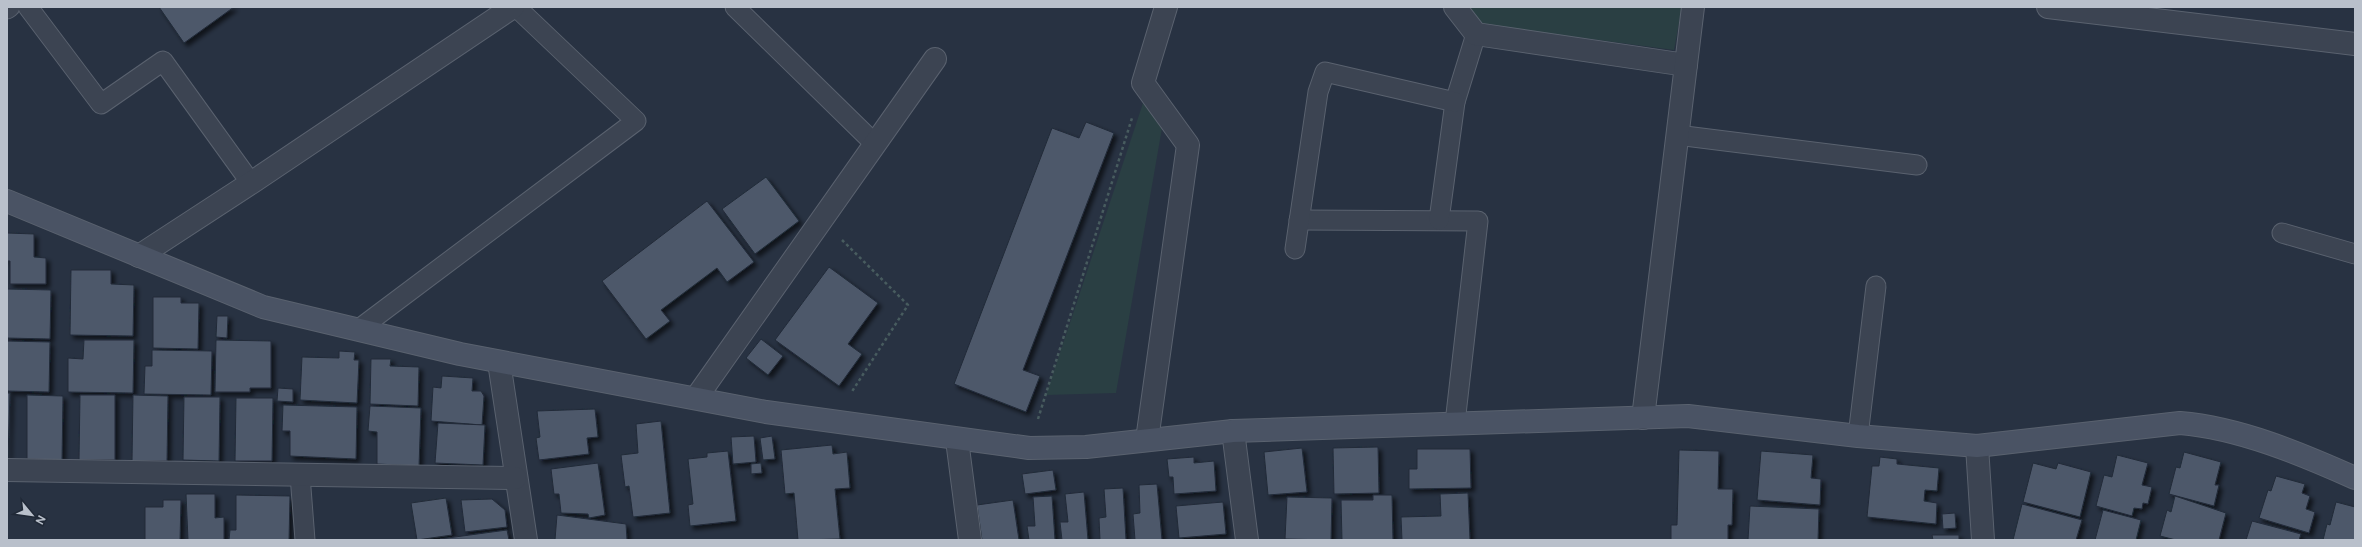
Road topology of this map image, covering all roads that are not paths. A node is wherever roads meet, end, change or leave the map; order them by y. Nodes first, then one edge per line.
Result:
1 (10, 7) edge
2 (28, 7) edge
3 (514, 7) edge
4 (735, 7) edge
5 (1166, 7) edge
6 (1455, 7) edge
7 (1692, 7) edge
8 (2048, 7) edge
9 (7, 9) edge
10 (1476, 34) junction
11 (2355, 44) edge
12 (935, 59) dead end
13 (1686, 65) junction
14 (1455, 102) junction
15 (1677, 135) junction
16 (875, 144) junction
17 (1917, 165) dead end
18 (251, 183) junction
19 (7, 201) edge
20 (1299, 220) junction
21 (1439, 220) junction
22 (2282, 233) dead end
23 (1296, 249) dead end
24 (2355, 254) edge
25 (139, 256) junction
26 (1876, 286) dead end
27 (359, 329) junction
28 (499, 362) junction
29 (696, 398) junction
30 (1643, 418) junction
31 (1455, 423) junction
32 (1233, 431) junction
33 (1858, 436) junction
34 (957, 440) junction
35 (1147, 440) junction
36 (1977, 446) junction
37 (7, 470) edge
38 (300, 474) junction
39 (515, 478) junction
40 (2355, 478) edge
41 (305, 540) edge
42 (526, 540) edge
43 (970, 540) edge
44 (1246, 540) edge
45 (1983, 540) edge

1 - 9 lane
2 - 18 lane
3 - 18 street
3 - 27 lane
4 - 16 lane
5 - 35 street
6 - 10 street
7 - 13 street
8 - 11 street
10 - 13 street
10 - 14 lane
12 - 16 street
13 - 15 street
14 - 20 lane
14 - 21 lane
15 - 17 lane
15 - 30 street
16 - 29 street
18 - 25 street
19 - 25 street
20 - 21 lane
20 - 23 lane
21 - 31 lane
22 - 24 lane
25 - 27 street
26 - 33 lane
27 - 28 street
28 - 29 street
28 - 39 street
29 - 34 street
30 - 31 street
30 - 33 street
31 - 32 street
32 - 35 street
32 - 44 street
33 - 36 street
34 - 35 street
34 - 43 street
36 - 40 street
36 - 45 street
37 - 38 street
38 - 39 street
38 - 41 lane
39 - 42 street

